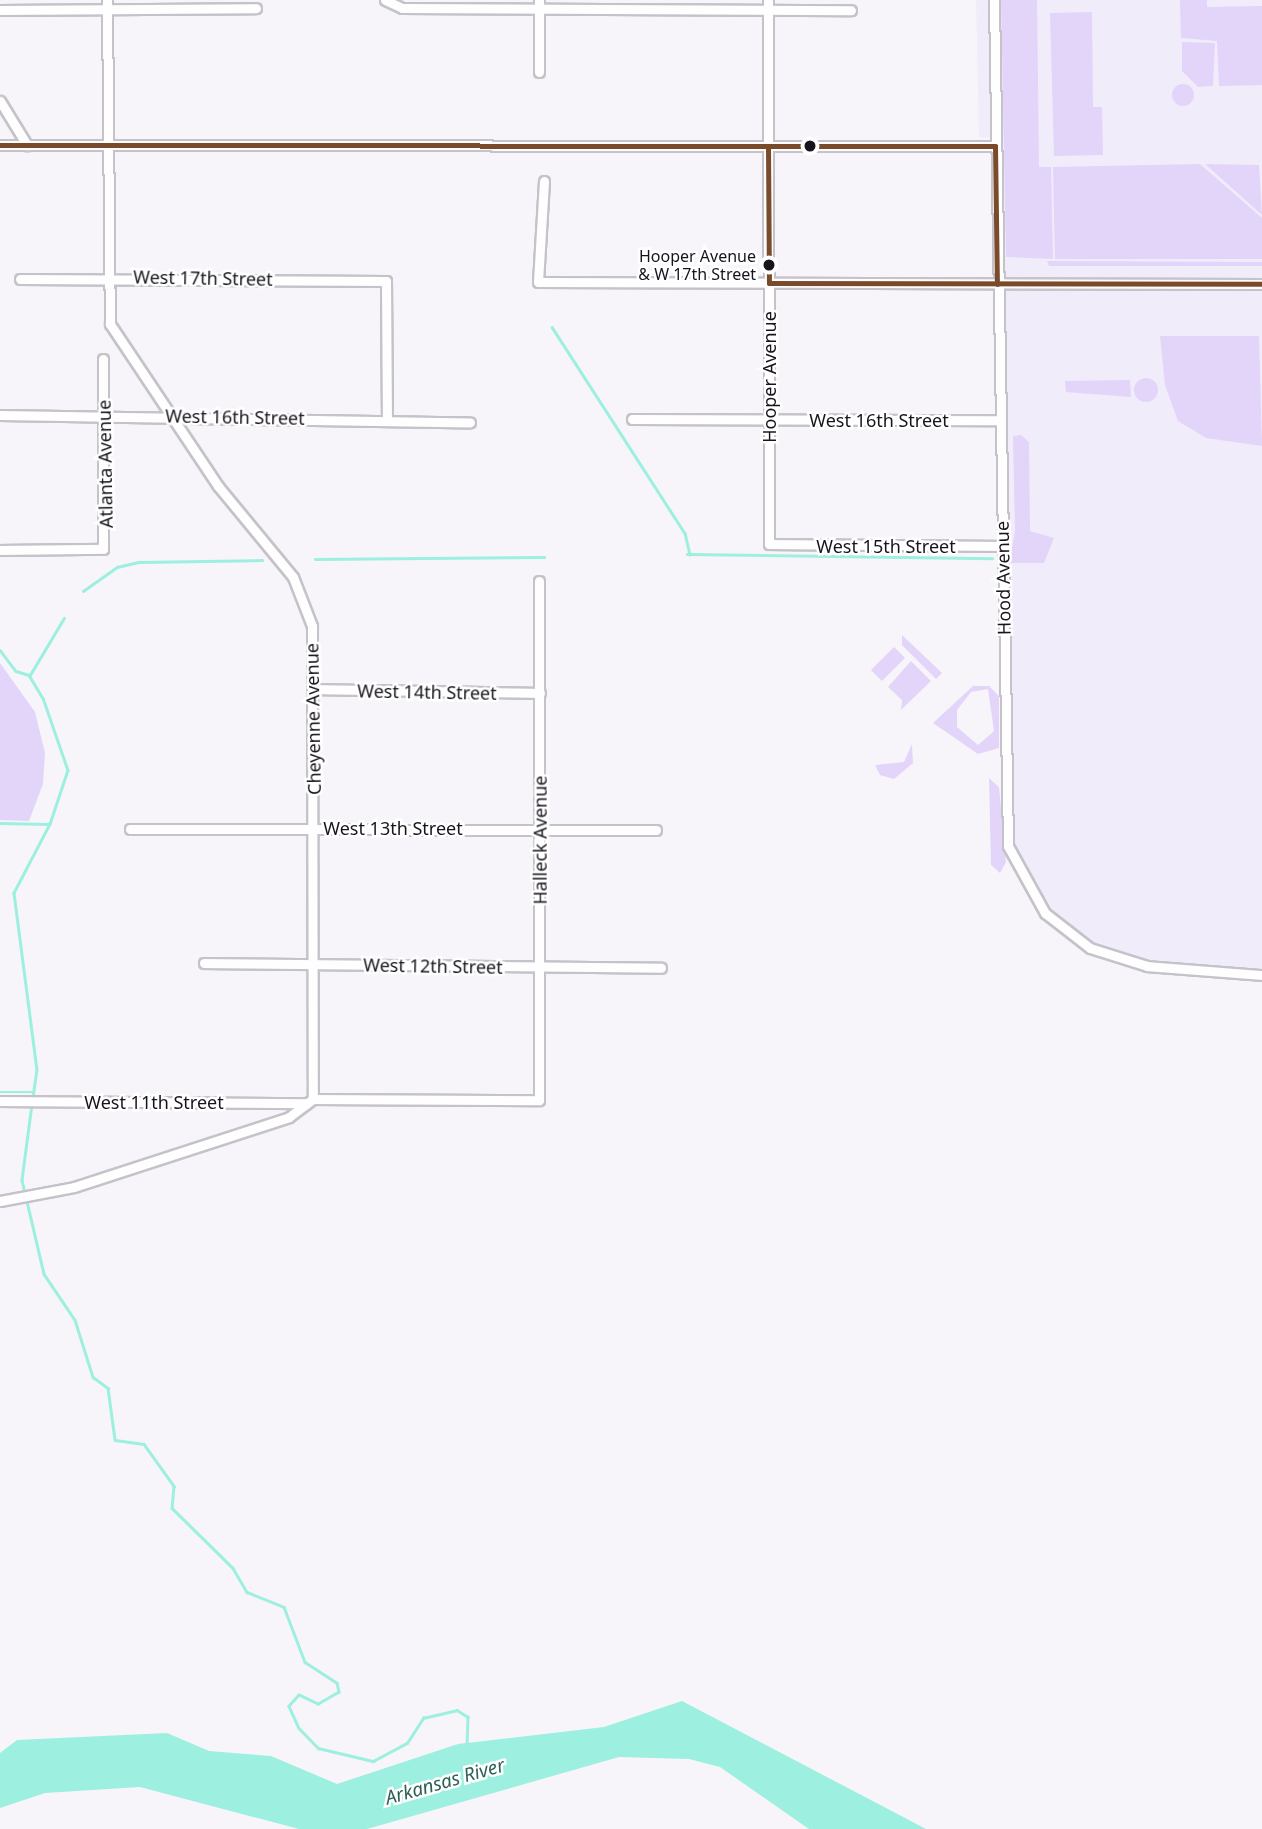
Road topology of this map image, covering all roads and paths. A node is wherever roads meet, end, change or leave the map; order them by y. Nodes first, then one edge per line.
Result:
1 (768, 0) edge
2 (995, 0) edge
3 (386, 1) edge
4 (539, 4) edge
5 (107, 5) edge
6 (256, 8) dead end
7 (0, 10) edge
8 (851, 10) dead end
9 (768, 11) junction
10 (539, 72) dead end
11 (0, 101) edge
12 (0, 145) edge
13 (27, 145) junction
14 (107, 145) junction
15 (768, 146) junction
16 (995, 146) junction
17 (544, 181) dead end
18 (109, 277) junction
19 (20, 279) dead end
20 (769, 283) junction
21 (997, 284) junction
22 (1262, 284) edge
23 (103, 359) dead end
24 (0, 415) edge
25 (170, 416) junction
26 (105, 417) junction
27 (632, 419) dead end
28 (387, 420) junction
29 (768, 420) junction
30 (999, 420) junction
31 (470, 422) dead end
32 (769, 544) joint
33 (1003, 546) junction
34 (0, 550) edge
35 (539, 581) dead end
36 (314, 689) junction
37 (540, 693) junction
38 (314, 828) junction
39 (130, 829) dead end
40 (541, 829) junction
41 (656, 830) dead end
42 (204, 963) dead end
43 (314, 964) junction
44 (539, 968) junction
45 (661, 968) dead end
46 (1262, 975) edge
47 (539, 1100) joint
48 (0, 1101) edge
49 (310, 1101) junction
50 (0, 1201) edge

1 - 9 street, Hooper Avenue
2 - 16 street, Hood Avenue
3 - 4 street
4 - 9 street
4 - 10 street
5 - 6 street
5 - 7 street
5 - 14 street
8 - 9 street
9 - 15 street, Hooper Avenue
11 - 13 street
12 - 13 street
13 - 14 street
14 - 15 street
14 - 18 street
15 - 16 street
15 - 20 street, Hooper Avenue
16 - 21 street, Hood Avenue
17 - 20 street
18 - 19 street, West 17th Street
18 - 25 street, Cheyenne Avenue
18 - 28 street, West 17th Street
20 - 21 street
20 - 29 street, Hooper Avenue
21 - 22 street
21 - 30 street, Hood Avenue
23 - 26 street, Atlanta Avenue
24 - 26 street, West 16th Street
25 - 26 street, West 16th Street
25 - 28 street, West 16th Street
25 - 36 street, Cheyenne Avenue
26 - 34 street, Atlanta Avenue
27 - 29 street, West 16th Street
28 - 31 street, West 16th Street
29 - 30 street, West 16th Street
29 - 32 street, Hooper Avenue
30 - 33 street, Hood Avenue
32 - 33 street, West 15th Street
33 - 46 street, Hood Avenue
35 - 37 street, Halleck Avenue
36 - 37 street, West 14th Street
36 - 38 street, Cheyenne Avenue
37 - 40 street, Halleck Avenue
38 - 39 street, West 13th Street
38 - 40 street, West 13th Street
38 - 43 street, Cheyenne Avenue
40 - 41 street, West 13th Street
40 - 44 street, Halleck Avenue
42 - 43 street, West 12th Street
43 - 44 street, West 12th Street
43 - 49 street, Cheyenne Avenue
44 - 45 street, West 12th Street
44 - 47 street, Halleck Avenue
47 - 49 street, West 11th Street
48 - 49 street, West 11th Street
49 - 50 street

